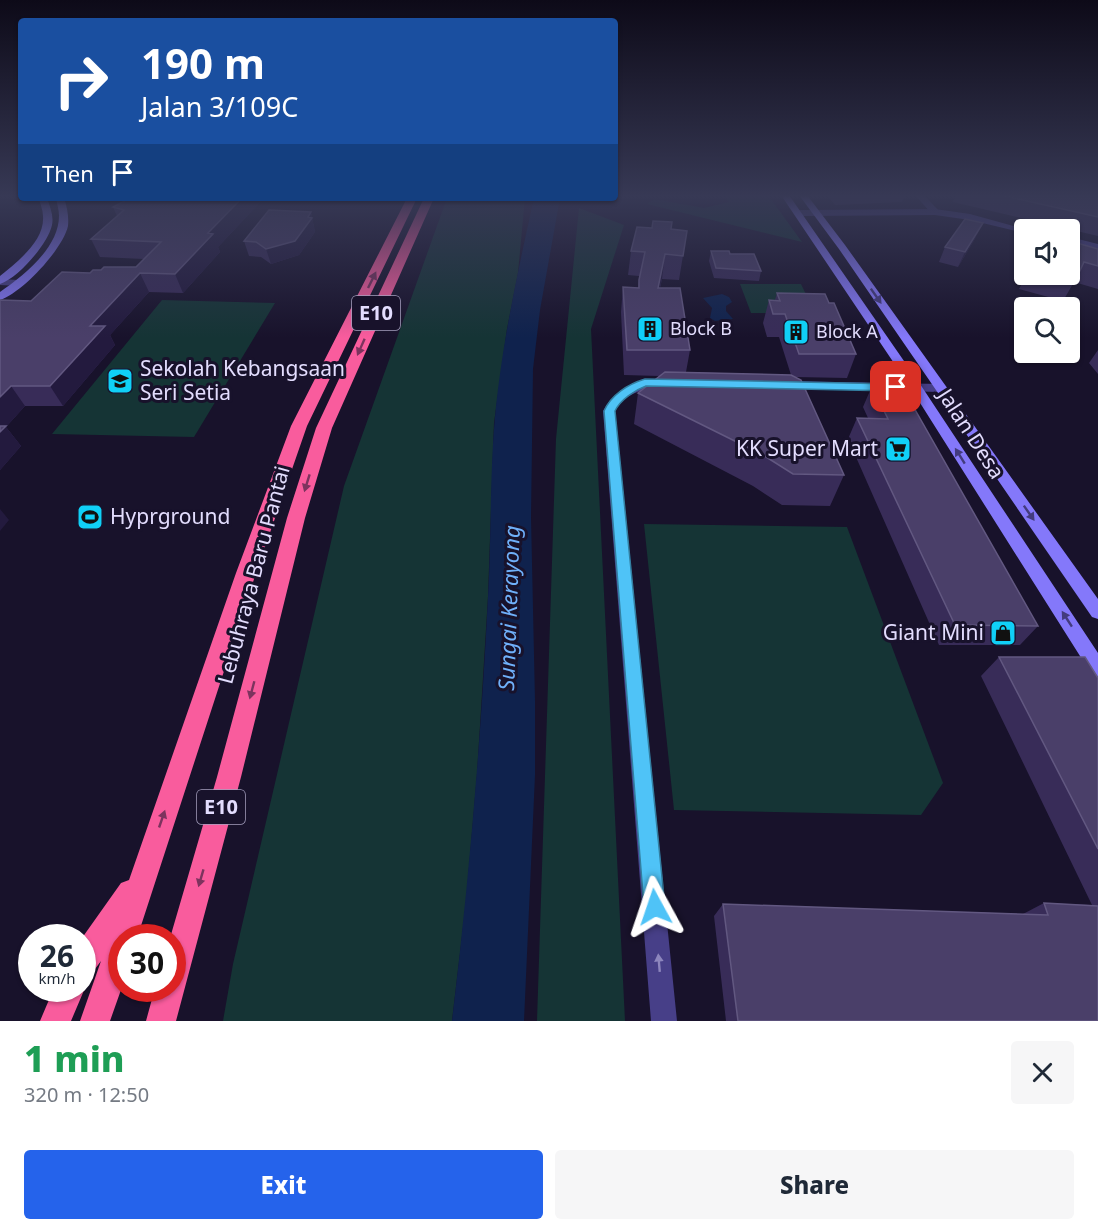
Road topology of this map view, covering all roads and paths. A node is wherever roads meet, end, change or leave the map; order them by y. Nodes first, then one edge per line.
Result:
1 (38, 243) edge
2 (55, 243) edge
3 (390, 243) edge
4 (409, 243) edge
5 (820, 243) edge
6 (839, 243) edge
7 (1081, 243) edge
8 (1098, 247) edge
9 (0, 282) edge
10 (18, 283) junction
11 (2, 293) edge
12 (690, 384) edge
13 (769, 385) edge
14 (916, 387) junction
15 (940, 388) junction
16 (1098, 612) edge
17 (1098, 669) edge
18 (143, 875) junction
19 (127, 924) edge
20 (186, 930) edge
21 (96, 943) edge
22 (108, 982) edge
23 (64, 1002) edge
24 (166, 1002) edge
25 (55, 1021) edge
26 (95, 1021) edge
27 (161, 1021) edge
28 (664, 1021) edge

1 - 9 main road
2 - 10 main road
18 -> 3 highway, Lebuhraya Baru Pantai / E10
4 -> 20 highway, Lebuhraya Baru Pantai / E10
5 - 14 main road, Jalan Desa
6 -> 15 main road, Jalan Desa
7 - 8 street
9 - 10 street
10 - 11 main road
28 -> 12 street
13 - 14 street
14 - 15 street
17 -> 14 main road, Jalan Desa
15 -> 16 main road, Jalan Desa
18 - 19 highway, Lebuhraya Baru Pantai / E10
18 - 21 highway
22 - 26 highway, Lebuhraya Baru Pantai / E10
23 - 25 highway
24 - 27 highway

